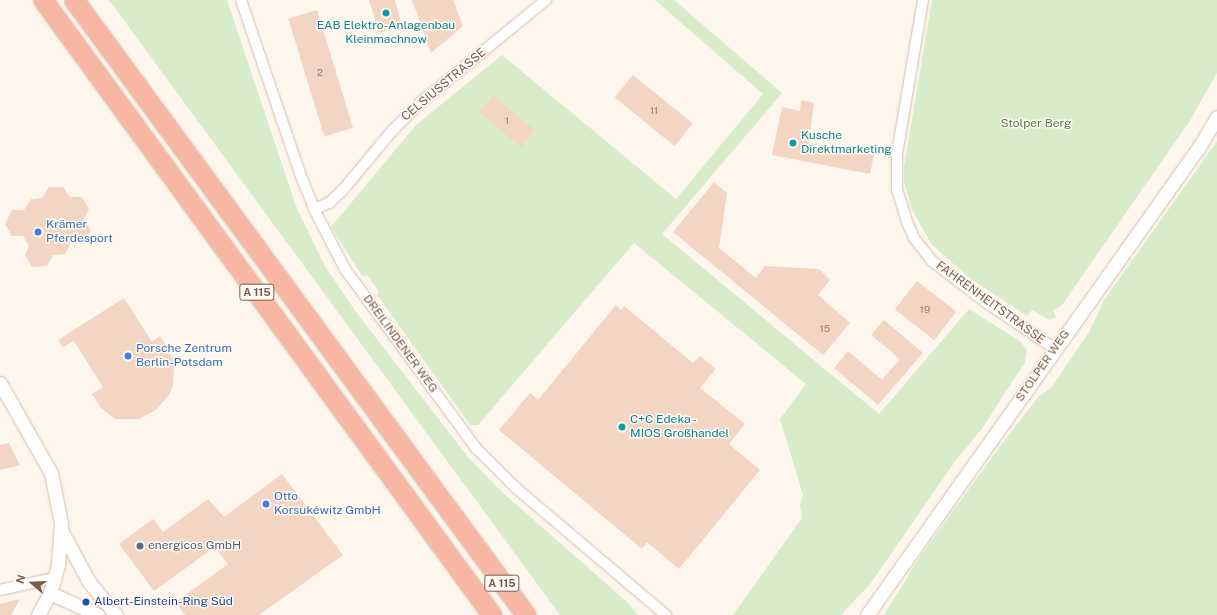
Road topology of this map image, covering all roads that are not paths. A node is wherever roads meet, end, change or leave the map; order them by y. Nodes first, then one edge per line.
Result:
1 (43, 0) edge
2 (74, 0) edge
3 (241, 0) edge
4 (546, 0) edge
5 (923, 0) edge
6 (1217, 117) edge
7 (314, 208) junction
8 (1055, 349) junction
9 (0, 383) edge
10 (61, 530) junction
11 (54, 578) junction
12 (0, 590) edge
13 (50, 593) junction
14 (38, 615) edge
15 (98, 615) edge
16 (116, 615) edge
17 (492, 615) edge
18 (526, 615) edge
19 (666, 615) edge
20 (867, 615) edge

1 - 17 highway, A 115
2 - 18 highway, A 115
3 - 7 street, DREILINDENER WEG
4 - 7 street, CELSIUSSTRASSE
5 - 8 street, FAHRENHEITSTRASSE
6 - 8 street, STOLPER WEG
7 - 19 street, DREILINDENER WEG
8 - 20 street, STOLPER WEG
9 - 10 street
10 - 11 street
10 - 16 street
11 - 12 street
11 - 13 street
13 - 14 street
13 - 15 street

